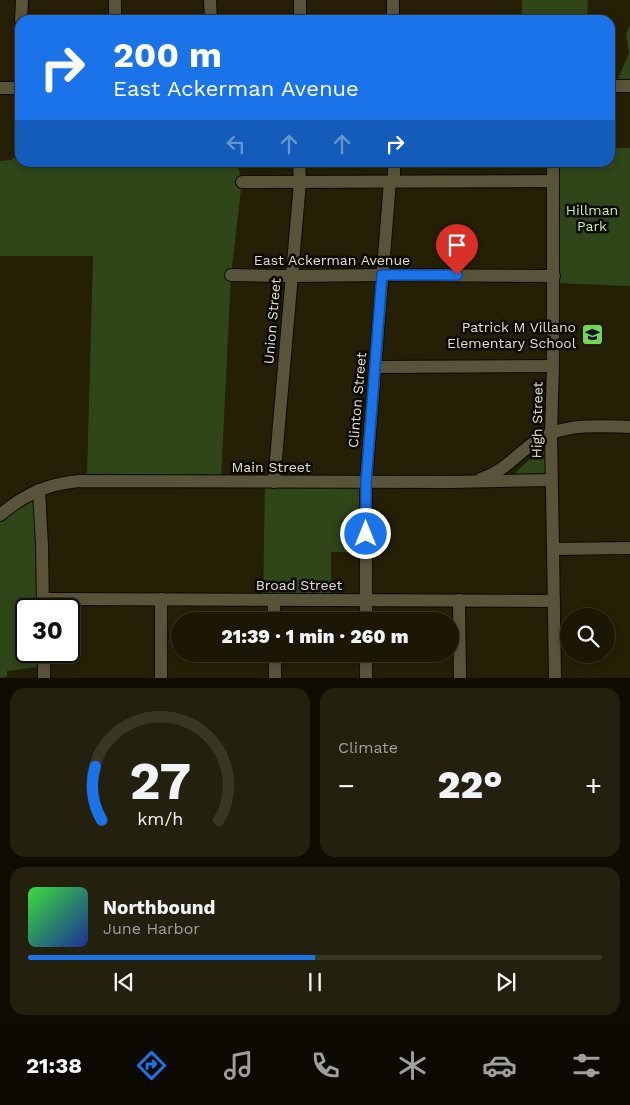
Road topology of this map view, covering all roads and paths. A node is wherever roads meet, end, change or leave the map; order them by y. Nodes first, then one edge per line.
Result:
1 (22, 0) edge
2 (114, 0) edge
3 (210, 0) edge
4 (300, 0) edge
5 (393, 0) edge
6 (22, 15) edge
7 (115, 15) edge
8 (210, 15) edge
9 (300, 15) edge
10 (393, 15) edge
11 (615, 86) edge
12 (630, 86) edge
13 (0, 88) edge
14 (15, 88) edge
15 (299, 167) edge
16 (393, 167) edge
17 (553, 167) edge
18 (392, 181) junction
19 (554, 181) junction
20 (242, 182) dead end
21 (300, 182) junction
22 (231, 274) dead end
23 (382, 275) junction
24 (291, 276) junction
25 (554, 276) junction
26 (553, 366) junction
27 (375, 367) junction
28 (630, 427) edge
29 (551, 433) junction
30 (551, 480) junction
31 (274, 482) junction
32 (366, 482) junction
33 (462, 482) junction
34 (39, 490) junction
35 (0, 514) edge
36 (630, 548) edge
37 (554, 549) junction
38 (43, 598) edge
39 (161, 599) junction
40 (274, 600) junction
41 (366, 600) junction
42 (460, 600) junction
43 (554, 600) junction
44 (80, 602) edge
45 (274, 612) edge
46 (366, 612) edge
47 (275, 662) edge
48 (366, 662) edge
49 (44, 663) edge
50 (44, 678) edge
51 (161, 678) edge
52 (275, 678) edge
53 (366, 678) edge
54 (460, 678) edge
55 (555, 678) edge

1 - 6 street
2 - 7 street
3 - 8 street
4 - 9 street
5 - 10 street
11 - 12 street
13 - 14 street
15 - 21 street, Union Street
16 - 18 street, Clinton Street
17 - 19 street, High Street
18 - 19 street
18 - 21 street
18 - 23 street, Clinton Street
19 - 25 street, High Street
20 - 21 street
21 - 24 street, Union Street
22 - 24 street, East Ackerman Avenue
23 - 24 street, East Ackerman Avenue
23 - 25 street, East Ackerman Avenue
23 - 27 street, Clinton Street
24 - 31 street, Union Street
25 - 26 street, High Street
26 - 27 street
26 - 29 street, High Street
27 - 32 street, Clinton Street
28 - 29 street
29 - 30 street, High Street
29 - 33 street
30 - 33 street, Main Street
30 - 37 street, High Street
31 - 32 street, Main Street
31 - 34 street, Main Street
32 - 33 street, Main Street
32 - 41 street, Clinton Street
34 - 35 street, Main Street
34 - 38 street
36 - 37 street
37 - 43 street, High Street
39 - 40 street, Broad Street
39 - 44 street, Broad Street
39 - 51 street
40 - 41 street, Broad Street
40 - 45 street
41 - 42 street, Broad Street
41 - 46 street, Clinton Street
42 - 43 street, Broad Street
42 - 54 street
43 - 55 street, High Street
47 - 52 street
48 - 53 street
49 - 50 street

